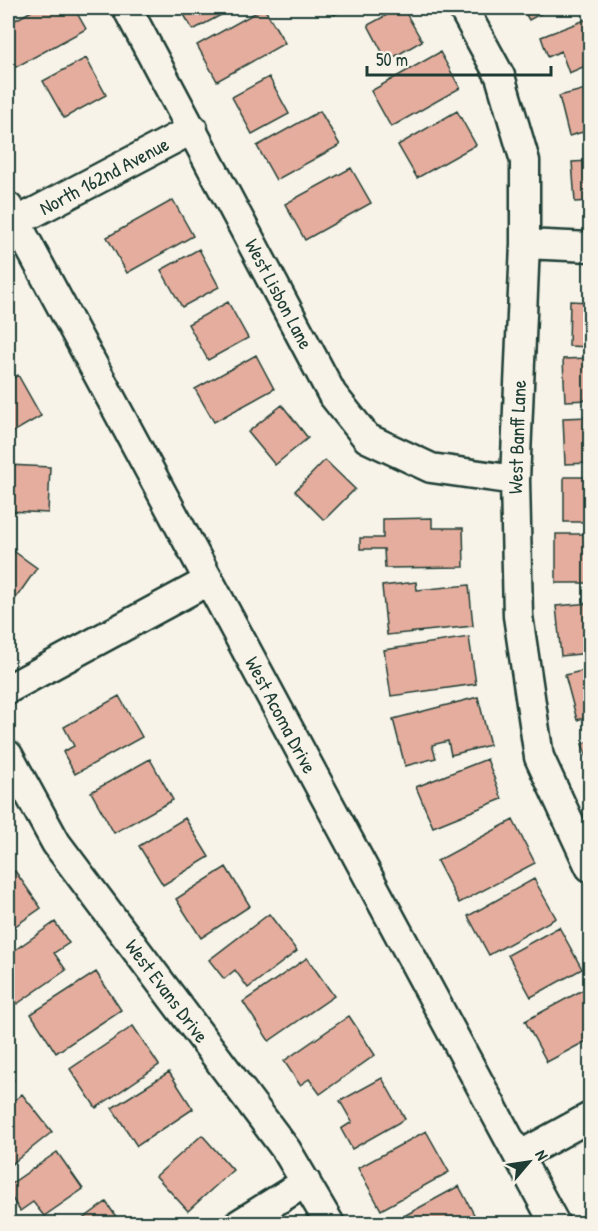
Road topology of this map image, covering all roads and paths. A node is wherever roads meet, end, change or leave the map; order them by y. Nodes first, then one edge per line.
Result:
1 (128, 8) edge
2 (463, 8) edge
3 (192, 129) junction
4 (12, 214) edge
5 (525, 244) junction
6 (591, 247) edge
7 (514, 480) junction
8 (208, 581) junction
9 (8, 689) edge
10 (8, 755) edge
11 (591, 867) edge
12 (591, 1117) edge
13 (519, 1156) junction
14 (306, 1182) junction
15 (239, 1224) edge
16 (330, 1224) edge
17 (555, 1224) edge

1 - 3 street, West Lisbon Lane
2 - 5 street, West Banff Lane
3 - 4 street, North 162nd Avenue
3 - 7 street, West Lisbon Lane
4 - 8 street, West Acoma Drive
5 - 6 street
5 - 7 street, West Banff Lane
7 - 11 street, West Banff Lane
8 - 9 street
8 - 13 street, West Acoma Drive
10 - 14 street, West Evans Drive
12 - 13 street
13 - 17 street, West Acoma Drive
14 - 15 street
14 - 16 street, West Evans Drive

